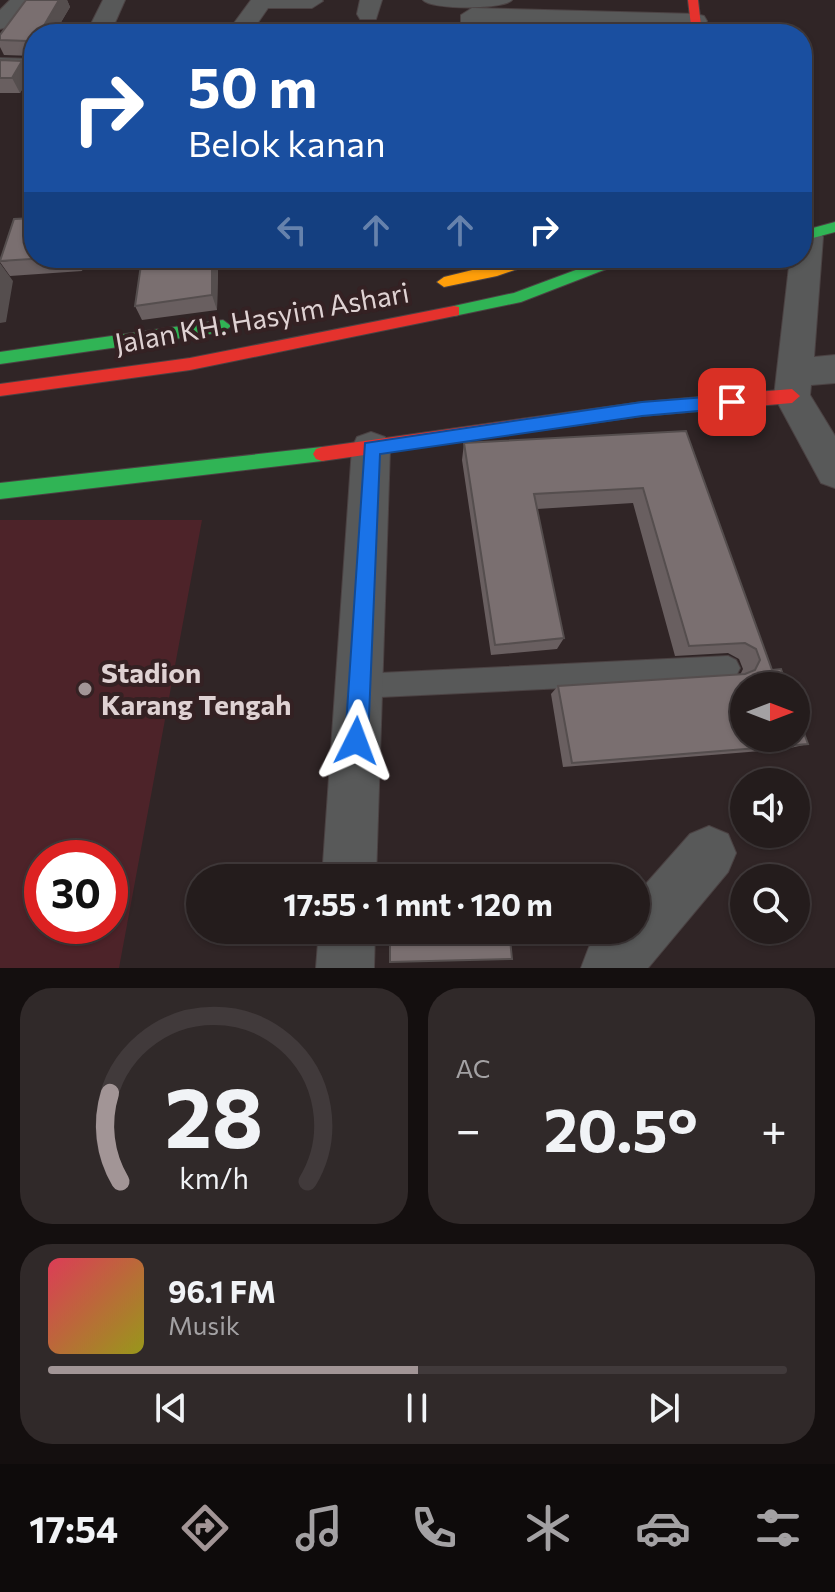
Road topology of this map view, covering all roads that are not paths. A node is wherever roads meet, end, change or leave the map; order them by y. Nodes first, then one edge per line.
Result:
1 (23, 0) edge
2 (114, 0) edge
3 (434, 0) edge
4 (262, 1) edge
5 (312, 1) edge
6 (487, 16) edge
7 (695, 18) edge
8 (0, 22) edge
9 (103, 24) edge
10 (245, 24) edge
11 (0, 65) edge
12 (24, 66) edge
13 (815, 233) edge
14 (812, 254) edge
15 (506, 268) edge
16 (596, 268) edge
17 (810, 268) edge
18 (419, 287) dead end
19 (248, 321) dead end
20 (186, 334) junction
21 (0, 358) edge
22 (190, 364) junction
23 (835, 369) edge
24 (793, 384) junction
25 (0, 390) edge
26 (371, 448) junction
27 (835, 471) edge
28 (0, 491) edge
29 (728, 668) edge
30 (359, 686) junction
31 (709, 853) dead end
32 (350, 864) edge
33 (346, 944) edge
34 (345, 968) edge
35 (610, 968) edge

1 - 8 street
2 - 9 street
3 - 6 street
4 - 5 street
4 - 10 street
6 - 7 street
11 - 12 street
13 - 14 street
15 - 18 main road, Jalan KH. Hasyim Ashari
16 - 22 main road, Jalan KH. Hasyim Ashari
17 - 24 street
19 - 20 main road, Jalan KH. Hasyim Ashari
20 - 21 main road, Jalan KH. Hasyim Ashari
20 - 22 main road
22 - 25 main road, Jalan KH. Hasyim Ashari
23 - 24 street
24 - 26 main road
24 - 27 street
26 - 28 main road
26 - 30 street
29 - 30 lane
30 - 32 street
31 - 35 street
33 - 34 street

